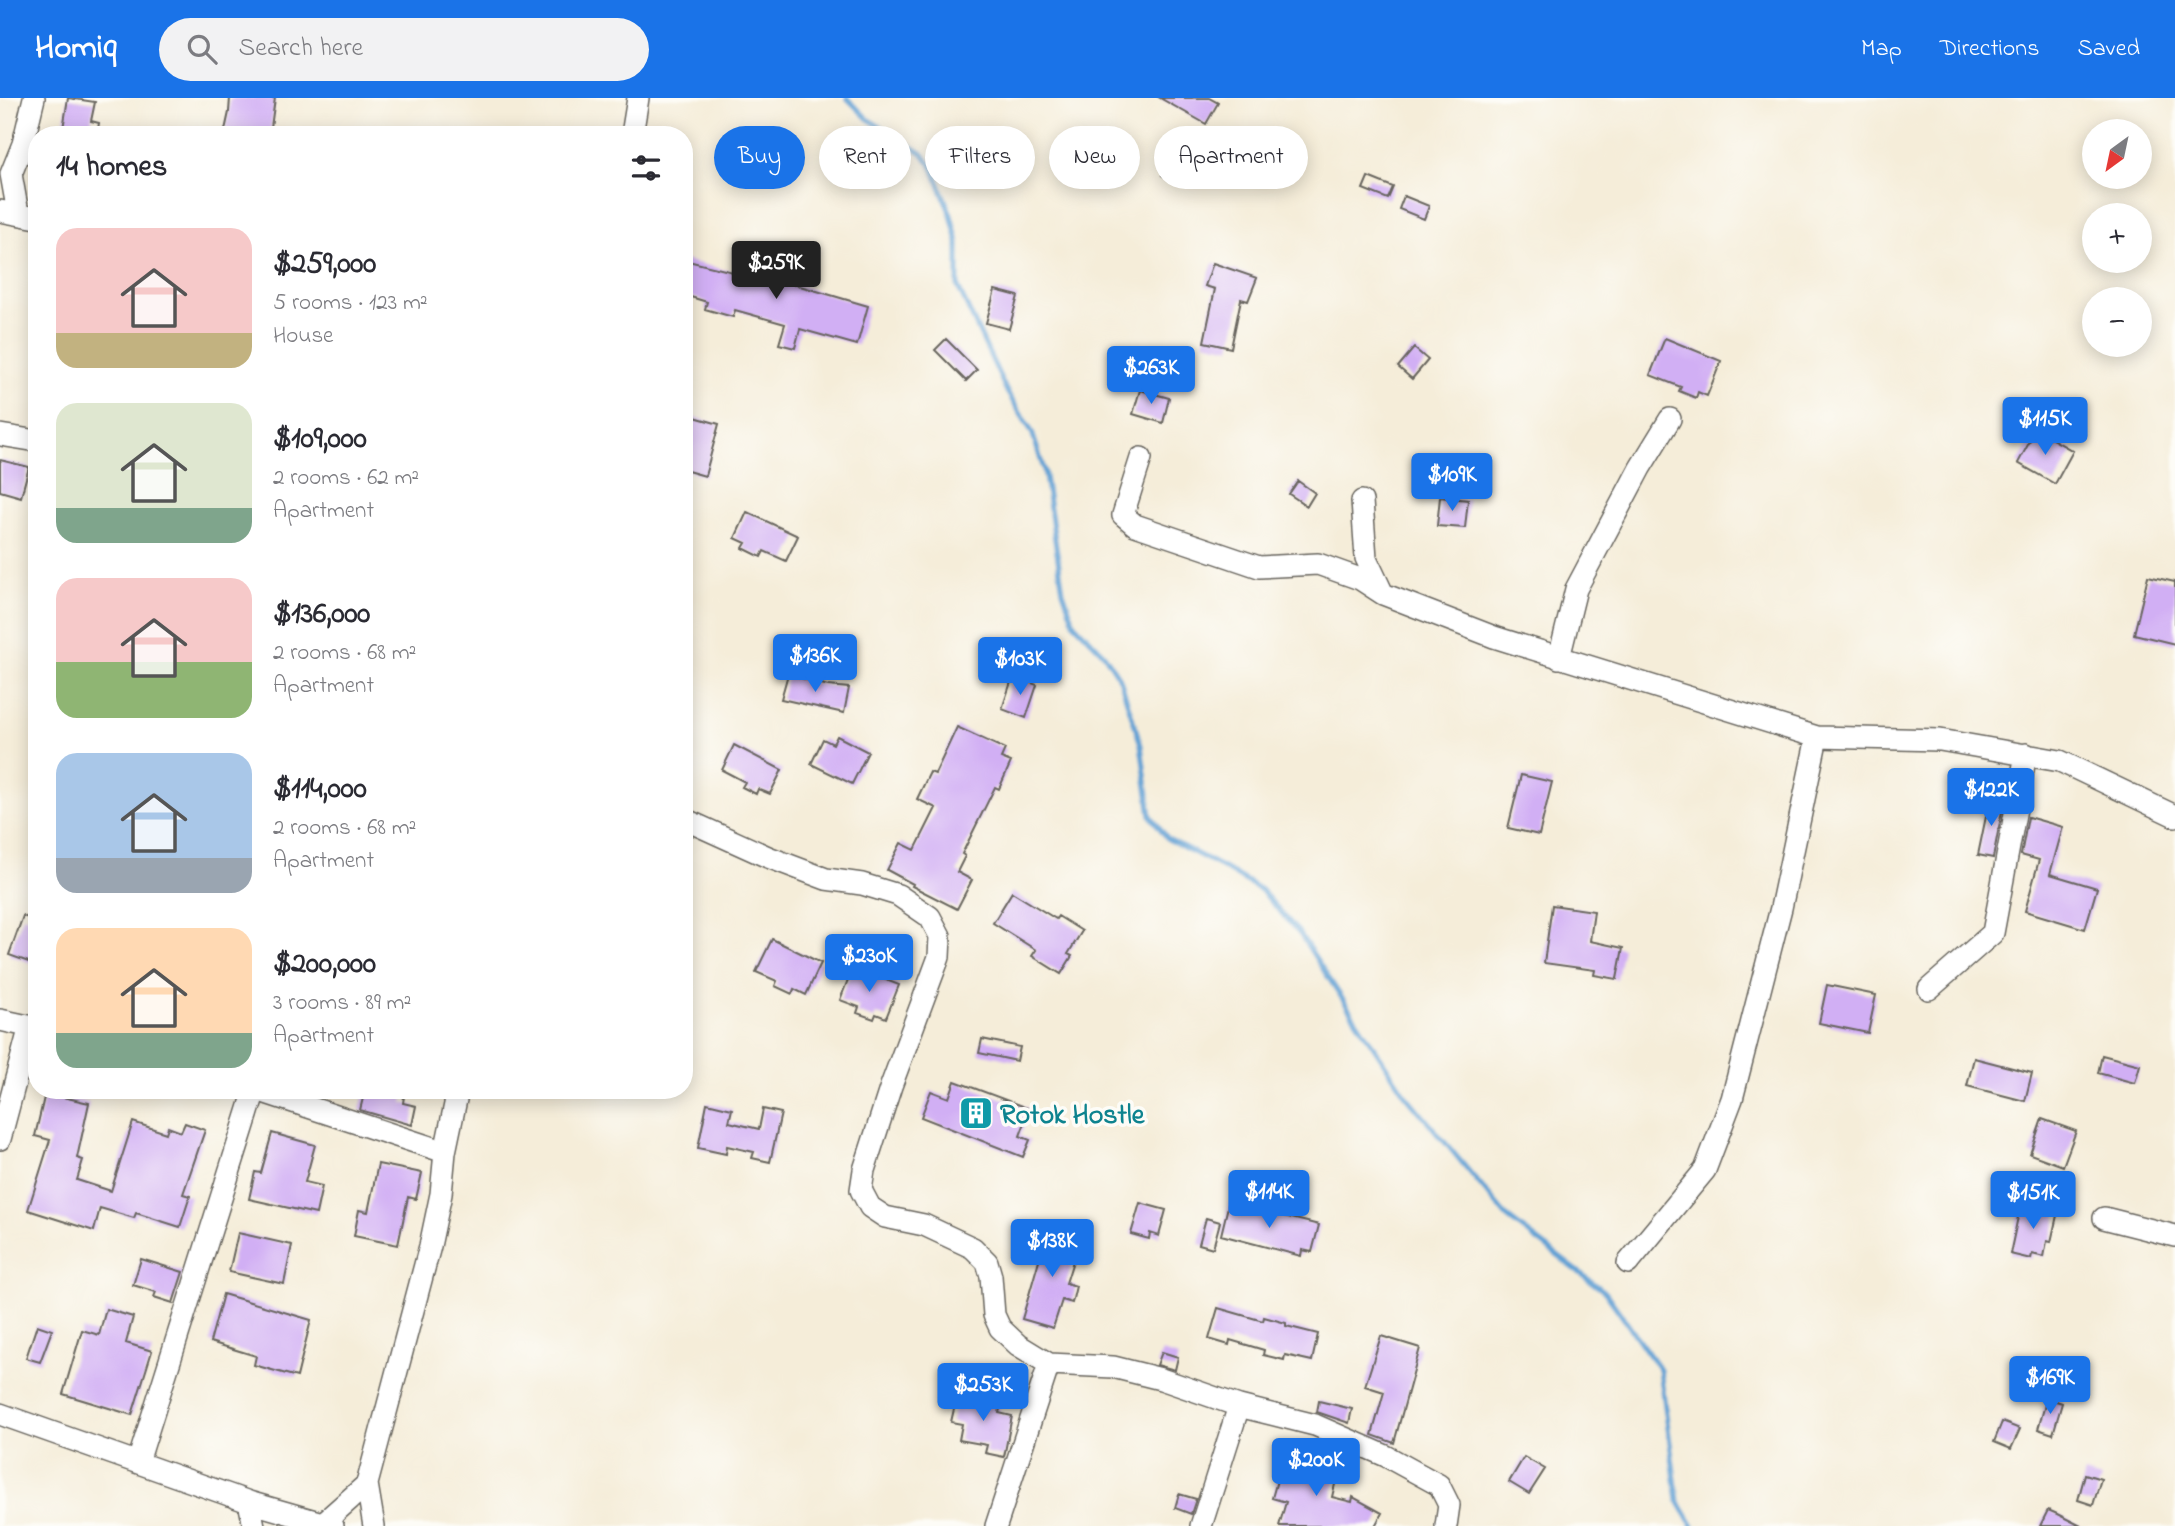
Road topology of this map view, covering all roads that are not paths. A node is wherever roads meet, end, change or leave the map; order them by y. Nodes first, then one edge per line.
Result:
1 (34, 98) edge
2 (638, 98) edge
3 (633, 126) edge
4 (5, 177) edge
5 (18, 214) edge
6 (1670, 419) dead end
7 (0, 435) edge
8 (28, 440) edge
9 (1141, 458) dead end
10 (1362, 500) dead end
11 (1383, 594) junction
12 (1559, 658) junction
13 (1817, 737) junction
14 (2026, 754) junction
15 (2175, 816) edge
16 (693, 823) edge
17 (1929, 989) dead end
18 (0, 1020) edge
19 (28, 1026) edge
20 (28, 1044) edge
21 (253, 1099) edge
22 (283, 1099) edge
23 (456, 1099) edge
24 (0, 1139) edge
25 (445, 1152) junction
26 (2104, 1218) dead end
27 (2175, 1236) edge
28 (1628, 1263) dead end
29 (1049, 1364) junction
30 (1238, 1406) junction
31 (0, 1414) edge
32 (138, 1462) junction
33 (367, 1484) junction
34 (249, 1502) junction
35 (321, 1524) edge
36 (254, 1526) edge
37 (374, 1526) edge
38 (996, 1526) edge
39 (1201, 1526) edge
40 (1446, 1526) edge

1 - 4 street
2 - 3 street
4 - 5 street
6 - 12 street
7 - 8 street
9 - 11 street
10 - 11 street
11 - 12 street
12 - 13 street
13 - 14 street
13 - 28 street
14 - 15 street
14 - 17 street
16 - 29 street
18 - 19 street
20 - 24 street
21 - 32 street
22 - 25 street
23 - 25 street
25 - 33 street
26 - 27 street
29 - 30 street
29 - 38 street
30 - 39 street
30 - 40 street
31 - 32 street
32 - 34 street
33 - 35 street
33 - 37 street
34 - 35 street
34 - 36 street

